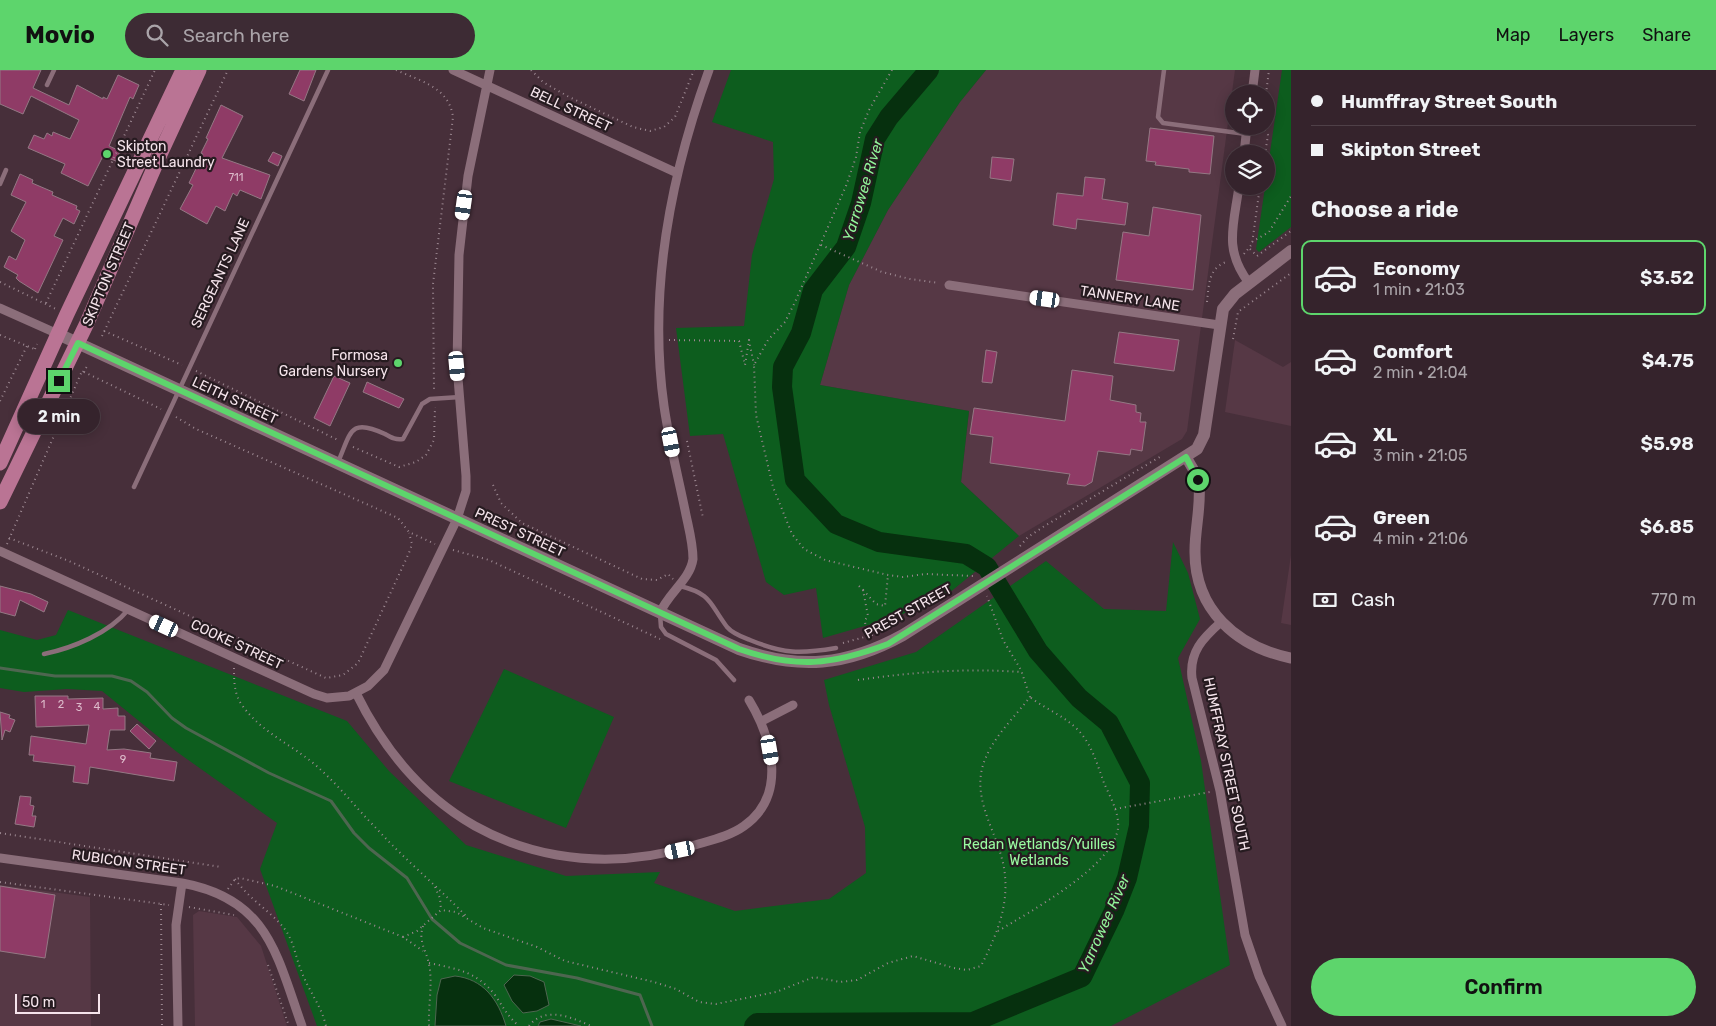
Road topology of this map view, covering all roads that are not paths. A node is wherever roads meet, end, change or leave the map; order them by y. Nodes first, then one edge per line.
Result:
1 (54, 70) edge
2 (183, 70) edge
3 (199, 70) edge
4 (328, 70) edge
5 (453, 70) edge
6 (490, 70) edge
7 (709, 70) edge
8 (1164, 70) edge
9 (1255, 70) edge
10 (47, 84) dead end
11 (1253, 85) edge
12 (486, 86) junction
13 (1225, 128) edge
14 (6, 170) dead end
15 (677, 173) junction
16 (0, 184) edge
17 (1238, 195) edge
18 (1291, 251) edge
19 (1249, 283) junction
20 (949, 285) road end
21 (0, 308) edge
22 (1219, 325) junction
23 (58, 334) junction
24 (78, 343) junction
25 (178, 390) junction
26 (460, 397) junction
27 (1186, 457) junction
28 (0, 463) edge
29 (337, 464) junction
30 (134, 487) dead end
31 (0, 502) edge
32 (457, 519) junction
33 (0, 550) edge
34 (679, 585) junction
35 (129, 609) junction
36 (660, 612) junction
37 (1221, 622) junction
38 (836, 648) dead end
39 (44, 654) dead end
40 (1291, 658) edge
41 (734, 680) dead end
42 (356, 693) junction
43 (749, 700) dead end
44 (793, 705) dead end
45 (762, 721) junction
46 (0, 858) edge
47 (182, 883) junction
48 (178, 1026) edge
49 (302, 1026) edge
50 (1282, 1026) edge

1 - 10 lane
2 - 23 highway, SKIPTON STREET
3 - 24 highway, SKIPTON STREET
4 - 25 lane, SERGEANTS LANE
5 - 12 street, BELL STREET
6 - 12 street
7 - 15 street
8 - 13 lane
9 - 11 street
12 - 15 street, BELL STREET
12 - 26 street
14 - 16 lane
15 - 34 street
17 - 19 street
18 - 19 main road
19 - 22 main road
20 - 22 street, TANNERY LANE
21 - 23 street, LEITH STREET
22 - 27 main road
23 - 24 main road, LEITH STREET
23 - 28 highway, SKIPTON STREET
24 - 25 main road, LEITH STREET
24 - 31 highway, SKIPTON STREET
25 - 29 main road, LEITH STREET
25 - 30 lane, SERGEANTS LANE
26 - 29 lane
26 - 32 street
27 - 36 main road, PREST STREET
27 - 37 street
29 - 32 main road, LEITH STREET
32 - 36 main road, PREST STREET
32 - 42 street
33 - 35 street, COOKE STREET
34 - 36 street
34 - 38 lane
35 - 39 lane
35 - 42 street, COOKE STREET
36 - 41 lane
37 - 40 street
37 - 50 street, HUMFFRAY STREET SOUTH
42 - 45 street
43 - 45 street
44 - 45 street
46 - 47 street, RUBICON STREET
47 - 48 street
47 - 49 street, RUBICON STREET

